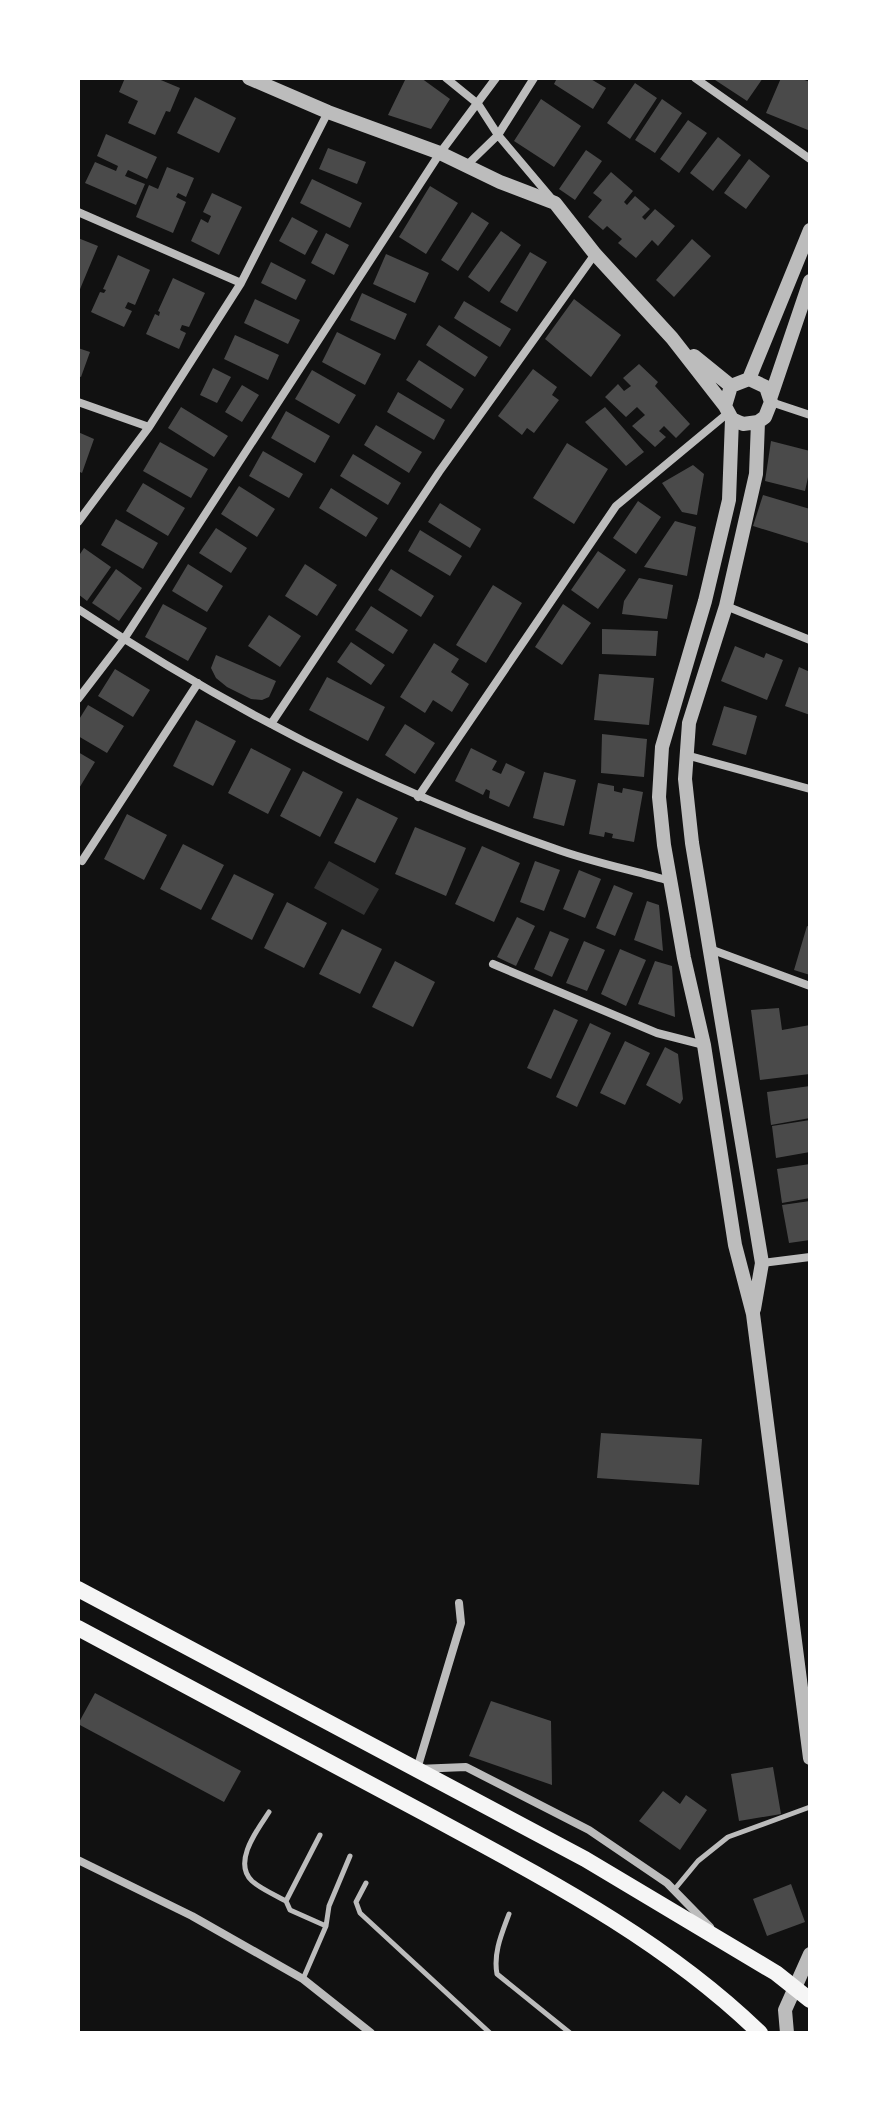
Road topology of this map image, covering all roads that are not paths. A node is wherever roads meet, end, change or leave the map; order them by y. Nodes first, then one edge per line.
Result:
1 (249, 78) edge
2 (446, 78) edge
3 (496, 78) edge
4 (534, 78) edge
5 (695, 78) edge
6 (478, 104) junction
7 (328, 112) junction
8 (498, 135) junction
9 (440, 153) junction
10 (810, 159) edge
11 (466, 166) junction
12 (555, 203) junction
13 (78, 212) edge
14 (810, 230) edge
15 (595, 254) junction
16 (810, 281) edge
17 (241, 283) junction
18 (672, 338) junction
19 (749, 379) junction
20 (731, 386) junction
21 (771, 401) junction
22 (78, 402) edge
23 (729, 412) junction
24 (810, 415) edge
25 (758, 422) junction
26 (149, 427) junction
27 (78, 522) edge
28 (705, 601) junction
29 (726, 606) junction
30 (78, 609) edge
31 (124, 639) junction
32 (810, 640) edge
33 (198, 683) junction
34 (78, 699) edge
35 (271, 724) junction
36 (662, 747) junction
37 (686, 755) junction
38 (810, 789) edge
39 (418, 797) junction
40 (82, 861) dead end
41 (671, 881) junction
42 (710, 949) junction
43 (684, 958) junction
44 (493, 964) dead end
45 (810, 986) edge
46 (704, 1045) junction
47 (810, 1257) edge
48 (762, 1263) junction
49 (753, 1314) junction
50 (78, 1589) edge
51 (459, 1603) dead end
52 (78, 1628) edge
53 (810, 1758) edge
54 (417, 1769) junction
55 (810, 1807) edge
56 (269, 1812) dead end
57 (320, 1835) dead end
58 (350, 1856) dead end
59 (78, 1860) edge
60 (366, 1883) dead end
61 (674, 1890) junction
62 (286, 1901) junction
63 (509, 1914) dead end
64 (326, 1926) junction
65 (727, 1944) junction
66 (810, 1954) edge
67 (303, 1979) junction
68 (794, 1985) junction
69 (810, 2000) edge
70 (371, 2033) edge
71 (490, 2033) edge
72 (570, 2033) edge
73 (760, 2033) edge
74 (787, 2033) edge

1 - 7 street
2 - 6 street
3 - 6 street
4 - 8 street
5 - 10 street
6 - 8 street
6 - 9 street
7 - 9 street
7 - 17 street
8 - 11 street
8 - 12 street
9 - 11 street
9 - 31 street
11 - 12 street
12 - 15 street
13 - 17 street
14 - 19 street
15 - 18 street
15 - 35 street
16 - 21 street
17 - 26 street
18 - 20 street
18 - 23 street
19 - 20 street
19 - 21 street
20 - 23 street
21 - 24 street
21 - 25 street
22 - 26 street
23 - 25 street
23 - 28 street
23 - 39 street
25 - 29 street
26 - 27 street
28 - 29 street
28 - 36 street
29 - 32 street
29 - 37 street
30 - 31 street
31 - 33 street
31 - 34 street
33 - 35 street
33 - 40 street
35 - 39 street
36 - 37 street
36 - 41 street
37 - 38 street
37 - 42 street
39 - 41 street
41 - 43 street
42 - 43 street
42 - 45 street
42 - 48 street
43 - 46 street
44 - 46 street
46 - 49 street
47 - 48 street
48 - 49 street
49 - 53 street
50 - 54 main road
51 - 54 street
52 - 73 main road
54 - 61 street
54 - 65 main road
55 - 61 lane
56 - 62 lane
57 - 62 lane
58 - 64 lane
59 - 67 street
60 - 71 lane
61 - 65 street
62 - 64 lane
63 - 72 lane
64 - 67 lane
65 - 68 main road
66 - 68 street
67 - 70 street
68 - 69 main road
68 - 74 street

